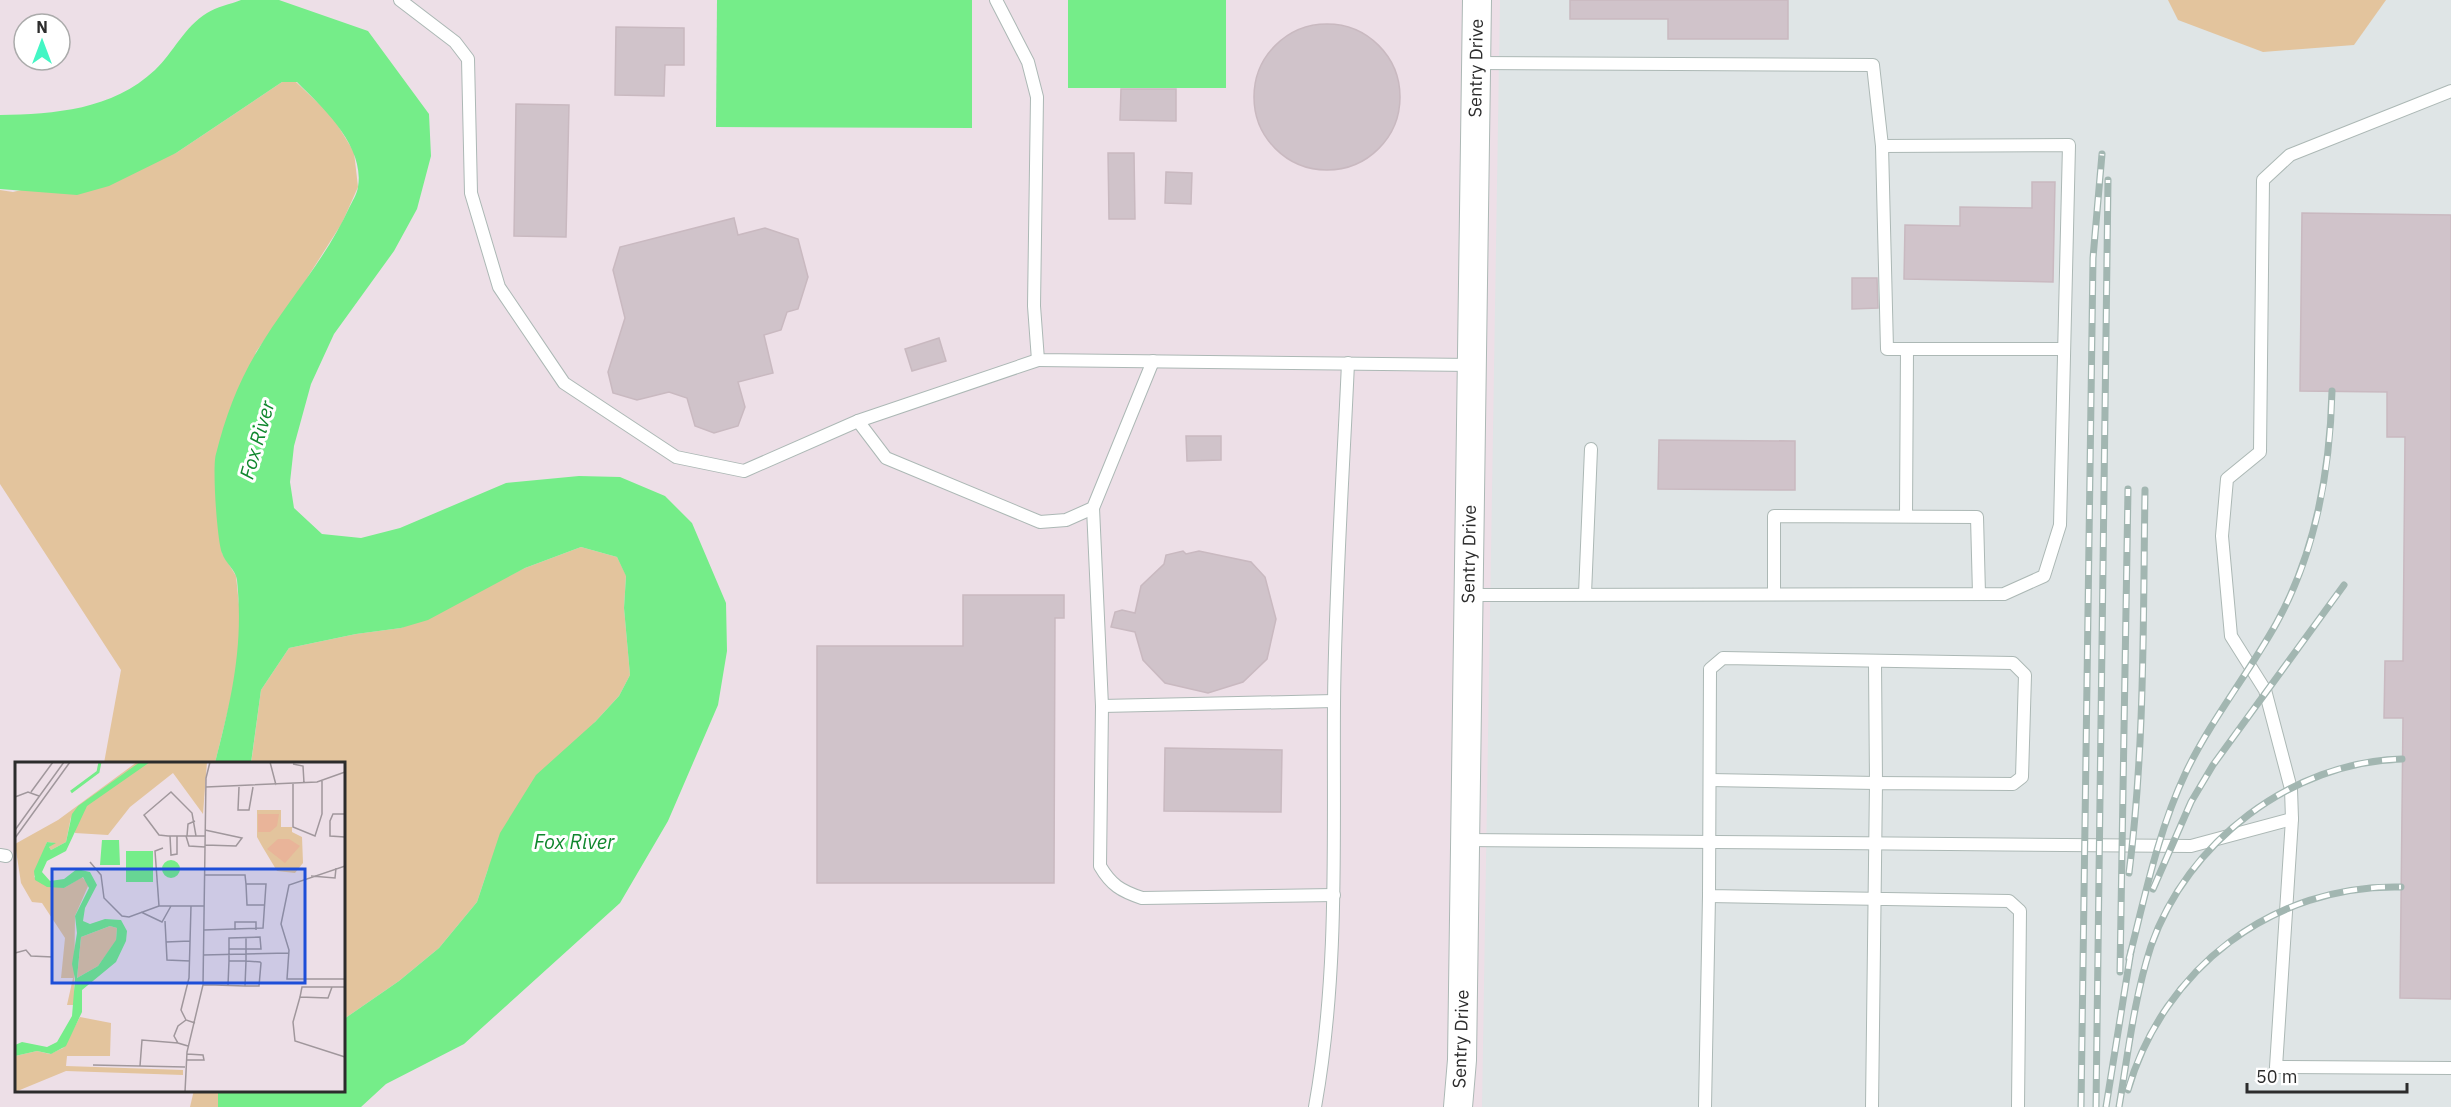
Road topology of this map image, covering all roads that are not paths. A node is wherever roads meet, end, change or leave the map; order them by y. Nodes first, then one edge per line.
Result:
1 (400, 0) edge
2 (996, 0) edge
3 (1477, 0) edge
4 (1476, 63) junction
5 (2451, 92) edge
6 (1882, 146) junction
7 (1907, 349) junction
8 (2064, 349) junction
9 (1038, 360) junction
10 (1153, 361) junction
11 (1348, 363) junction
12 (1472, 365) junction
13 (858, 421) junction
14 (1591, 448) dead end
15 (1093, 508) junction
16 (1906, 516) junction
17 (1585, 594) junction
18 (1774, 594) junction
19 (1979, 594) junction
20 (1468, 595) junction
21 (1875, 663) junction
22 (1334, 701) junction
23 (1102, 706) junction
24 (1710, 780) junction
25 (1876, 783) junction
26 (2292, 819) junction
27 (1465, 840) junction
28 (1710, 842) junction
29 (1875, 844) junction
30 (1334, 895) junction
31 (1709, 896) junction
32 (1875, 898) junction
33 (2451, 1068) edge
34 (1315, 1107) edge
35 (1458, 1107) edge
36 (1705, 1107) edge
37 (1872, 1107) edge
38 (2018, 1107) edge

1 - 13 lane
2 - 9 lane
3 - 4 street, Sentry Drive
4 - 6 lane
4 - 12 street, Sentry Drive
5 - 26 lane
6 - 7 lane
6 - 8 lane
7 - 8 lane
7 - 16 lane
8 - 19 lane
9 - 10 lane
9 - 13 lane
10 - 11 lane
10 - 15 lane
11 - 12 lane
11 - 22 lane
12 - 20 street, Sentry Drive
13 - 15 lane
14 - 17 lane
15 - 23 lane
16 - 18 lane
16 - 19 lane
17 - 18 lane
17 - 20 lane
18 - 19 lane
20 - 27 street, Sentry Drive
21 - 24 lane
21 - 25 lane
21 - 25 lane
22 - 23 lane
22 - 30 lane
23 - 30 lane
24 - 25 lane
24 - 28 lane
25 - 29 lane
26 - 29 lane
26 - 33 lane
27 - 28 lane
27 - 35 street, Sentry Drive
28 - 29 lane
28 - 31 lane
29 - 32 lane
30 - 34 lane
31 - 32 lane
31 - 36 lane
32 - 37 lane
32 - 38 lane

